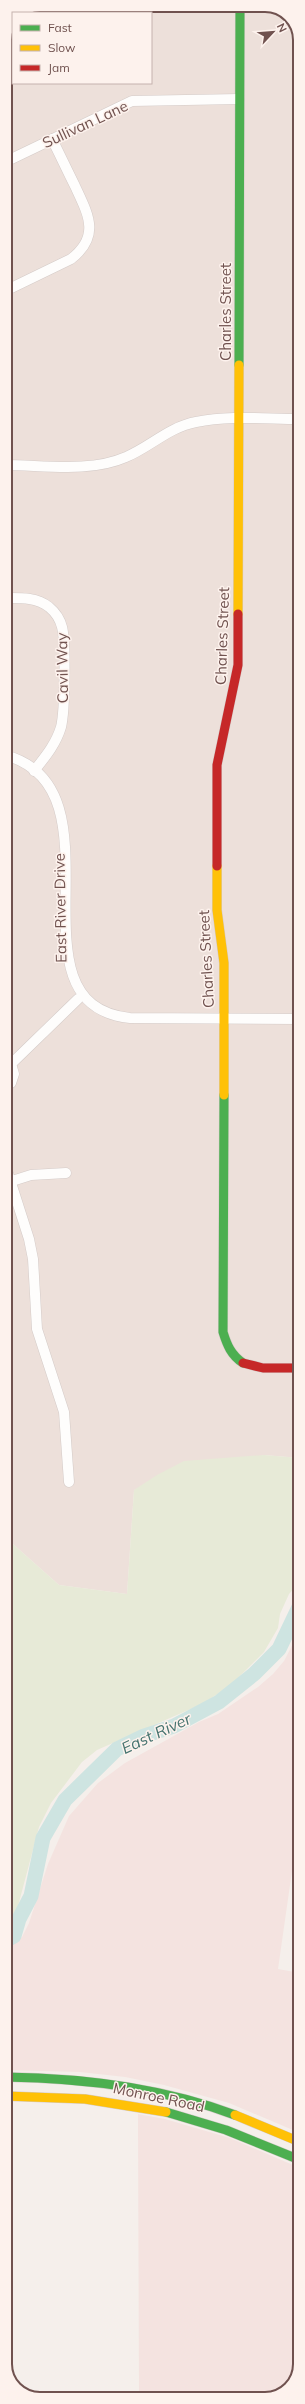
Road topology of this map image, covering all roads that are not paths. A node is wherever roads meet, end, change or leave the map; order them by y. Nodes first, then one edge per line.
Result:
1 (240, 12) edge
2 (240, 99) junction
3 (52, 139) junction
4 (12, 159) edge
5 (12, 288) edge
6 (239, 419) junction
7 (293, 419) edge
8 (12, 465) edge
9 (12, 598) edge
10 (12, 758) edge
11 (34, 771) junction
12 (78, 998) junction
13 (224, 1019) junction
14 (293, 1019) edge
15 (12, 1059) edge
16 (12, 1070) edge
17 (12, 1080) edge
18 (66, 1173) dead end
19 (12, 1181) edge
20 (12, 1191) edge
21 (293, 1368) edge
22 (69, 1482) dead end
23 (12, 2077) edge
24 (12, 2096) edge
25 (293, 2139) edge
26 (293, 2157) edge

1 - 2 street, Charles Street
2 - 3 street, Sullivan Lane
2 - 6 street, Charles Street
3 - 4 street, Sullivan Lane
3 - 5 street
6 - 7 street
6 - 8 street
6 - 13 street, Charles Street
9 - 11 street, Cavil Way
10 - 11 street, East River Drive
11 - 12 street, East River Drive
12 - 13 street, East River Drive
12 - 15 street
13 - 14 street, East River Drive
13 - 21 street, Charles Street
16 - 17 street
18 - 19 street
20 - 22 street
23 - 25 street, Monroe Road
24 - 26 street, Monroe Road

